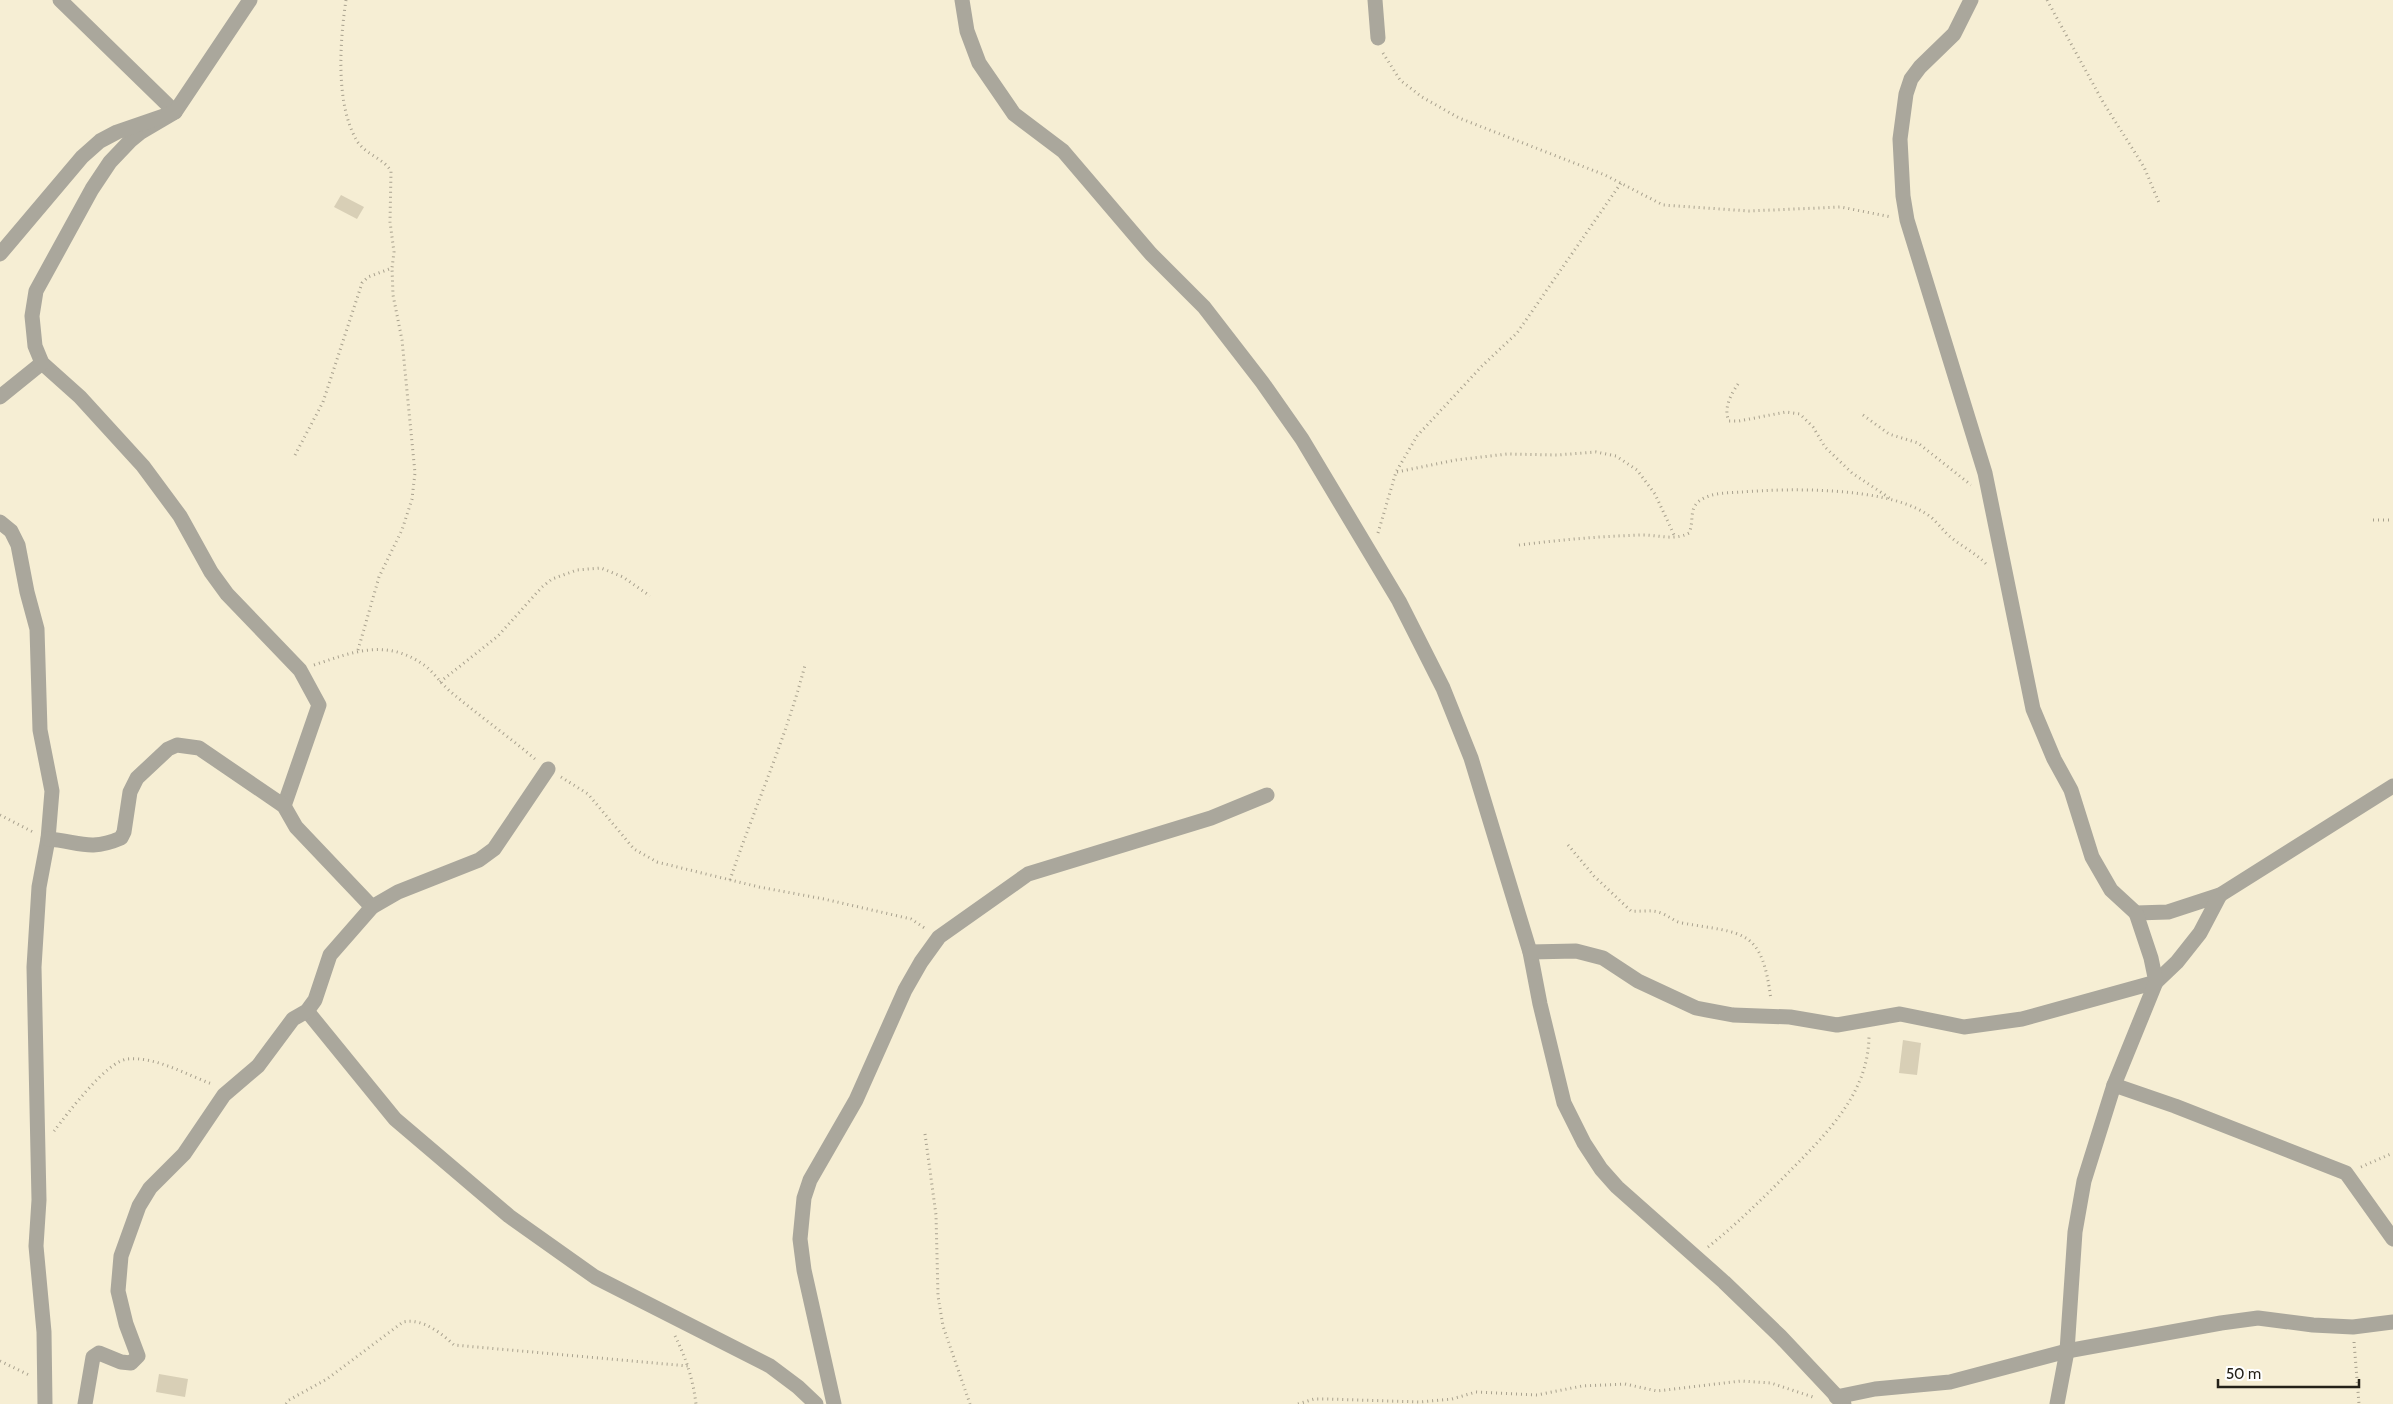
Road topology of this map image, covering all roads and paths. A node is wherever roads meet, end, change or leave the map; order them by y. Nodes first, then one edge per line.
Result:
1 (60, 0) edge
2 (250, 0) edge
3 (346, 0) edge
4 (962, 0) edge
5 (1375, 0) edge
6 (1971, 0) edge
7 (2047, 0) edge
8 (1378, 38) joint
9 (174, 112) junction
10 (1621, 183) junction
11 (2160, 204) dead end
12 (1907, 220) junction
13 (0, 254) edge
14 (392, 268) junction
15 (42, 362) junction
16 (1738, 384) dead end
17 (0, 398) edge
18 (1863, 415) dead end
19 (294, 455) dead end
20 (1396, 472) junction
21 (1894, 501) junction
22 (1992, 507) junction
23 (2373, 520) dead end
24 (2393, 520) edge
25 (0, 522) edge
26 (1675, 538) junction
27 (1519, 545) dead end
28 (1373, 558) junction
29 (1987, 565) dead end
30 (650, 596) dead end
31 (358, 650) junction
32 (805, 666) dead end
33 (300, 670) junction
34 (440, 682) junction
35 (548, 769) junction
36 (2393, 786) edge
37 (1267, 794) dead end
38 (284, 806) junction
39 (0, 815) edge
40 (48, 840) junction
41 (1568, 845) dead end
42 (730, 880) junction
43 (2220, 895) junction
44 (372, 907) junction
45 (2136, 912) junction
46 (939, 937) junction
47 (1530, 952) junction
48 (2156, 982) junction
49 (307, 1010) junction
50 (1773, 1016) junction
51 (1869, 1019) junction
52 (2114, 1086) junction
53 (229, 1091) junction
54 (925, 1134) dead end
55 (2393, 1153) edge
56 (37, 1154) junction
57 (2346, 1174) junction
58 (2393, 1239) edge
59 (1695, 1256) junction
60 (661, 1310) junction
61 (2393, 1322) edge
62 (2353, 1327) junction
63 (2067, 1351) junction
64 (0, 1361) edge
65 (688, 1366) junction
66 (48, 1398) edge
67 (1840, 1401) edge
68 (85, 1404) edge
69 (286, 1404) edge
70 (696, 1404) edge
71 (816, 1404) edge
72 (834, 1404) edge
73 (970, 1404) edge
74 (1298, 1404) edge
75 (2057, 1404) edge
76 (2359, 1404) edge

1 - 9 street
2 - 9 street
3 - 14 path
4 - 28 street
5 - 8 street
6 - 12 street
7 - 11 path
8 - 10 path
9 - 13 street
9 - 15 street
10 - 12 path
10 - 20 path
12 - 22 street
14 - 19 path
14 - 31 path
15 - 17 street
15 - 33 street
16 - 21 path
18 - 22 path
20 - 26 path
20 - 28 path
21 - 26 path
21 - 29 path
22 - 45 street
23 - 24 path
25 - 40 street
26 - 27 path
28 - 47 street
30 - 34 path
31 - 33 path
31 - 34 path
32 - 42 path
33 - 38 street
34 - 35 path
35 - 42 path
35 - 44 street
36 - 43 street
37 - 46 street
38 - 40 street
38 - 44 street
39 - 40 path
40 - 56 street
41 - 50 path
42 - 46 path
43 - 45 street
43 - 48 street
44 - 49 street
45 - 48 street
46 - 72 street
47 - 50 street
47 - 59 street
48 - 51 street
48 - 52 street
49 - 53 street
49 - 60 street
50 - 51 street
51 - 59 path
52 - 57 street
52 - 63 street
53 - 56 path
53 - 68 street
54 - 73 path
55 - 57 path
56 - 66 street
57 - 58 street
59 - 67 street
60 - 65 path
60 - 71 street
61 - 62 street
62 - 63 street
62 - 76 path
63 - 67 street
63 - 75 street
64 - 66 path
65 - 69 path
65 - 70 path
67 - 74 path

